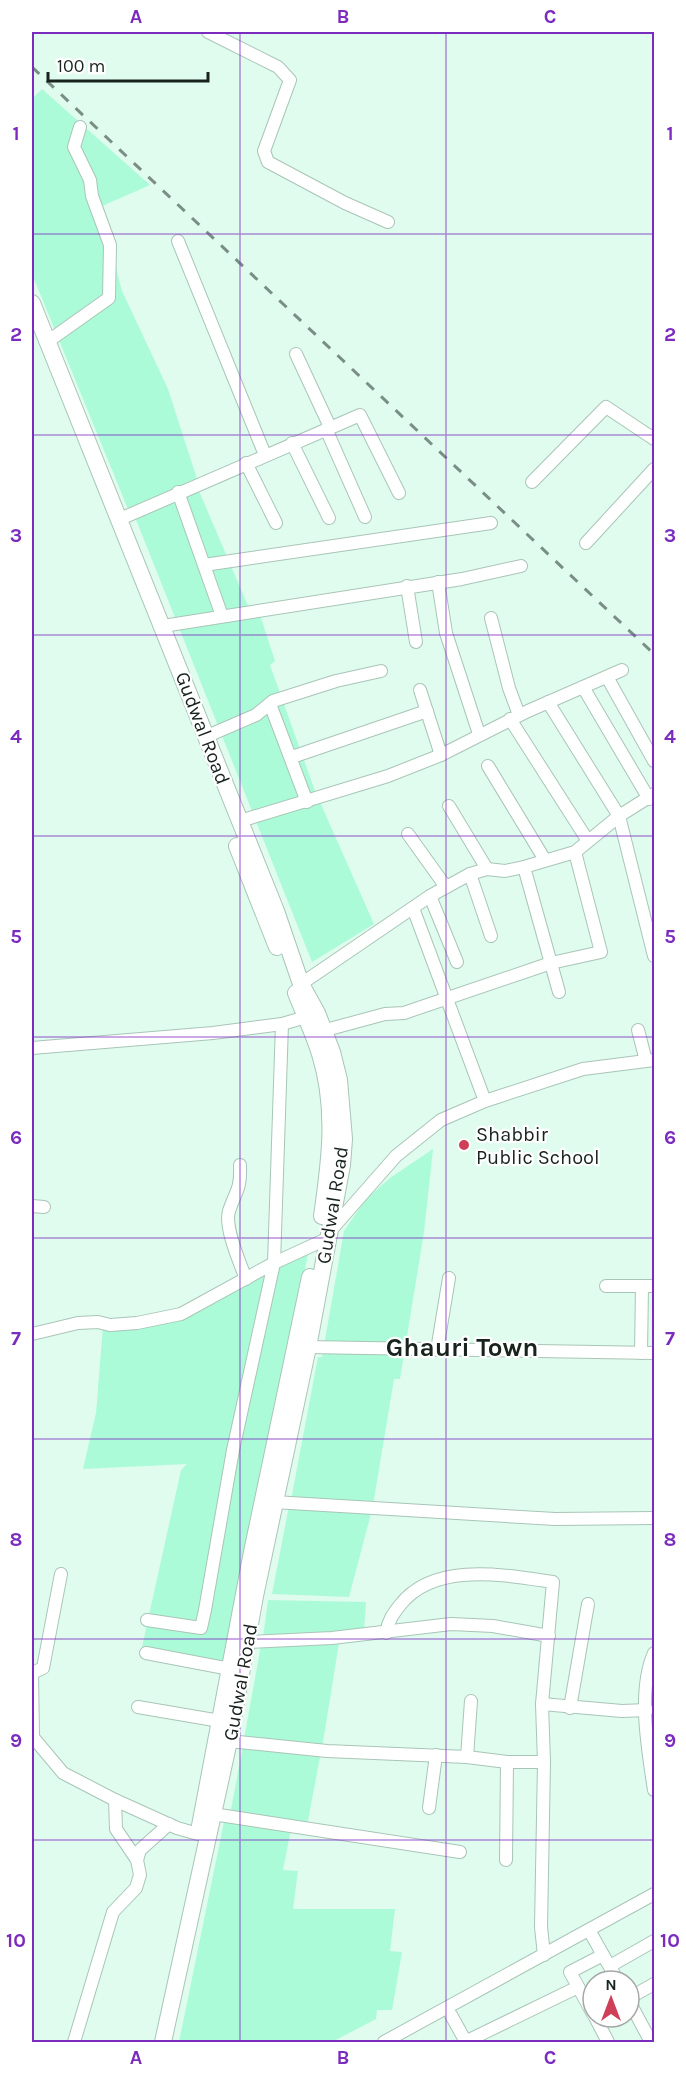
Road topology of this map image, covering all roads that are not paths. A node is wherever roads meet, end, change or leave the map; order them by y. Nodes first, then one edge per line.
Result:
1 (208, 32) edge
2 (80, 127) dead end
3 (388, 222) dead end
4 (178, 242) dead end
5 (32, 303) edge
6 (32, 330) edge
7 (47, 342) junction
8 (296, 354) dead end
9 (328, 428) junction
10 (654, 440) edge
11 (292, 443) junction
12 (265, 455) junction
13 (246, 463) junction
14 (654, 469) edge
15 (532, 482) dead end
16 (178, 492) junction
17 (399, 493) dead end
18 (365, 517) dead end
19 (329, 518) dead end
20 (120, 519) junction
21 (276, 523) dead end
22 (491, 524) dead end
23 (586, 543) dead end
24 (204, 565) junction
25 (521, 566) dead end
26 (438, 582) junction
27 (407, 586) junction
28 (222, 616) junction
29 (491, 618) dead end
30 (163, 626) junction
31 (416, 642) dead end
32 (622, 670) dead end
33 (381, 671) dead end
34 (607, 677) junction
35 (583, 687) junction
36 (420, 690) dead end
37 (549, 702) junction
38 (270, 704) junction
39 (427, 711) junction
40 (515, 717) junction
41 (479, 734) junction
42 (205, 737) junction
43 (441, 755) junction
44 (292, 757) junction
45 (654, 762) edge
46 (488, 766) dead end
47 (652, 797) edge
48 (307, 802) junction
49 (448, 806) dead end
50 (619, 816) junction
51 (240, 821) junction
52 (408, 834) dead end
53 (588, 841) junction
54 (575, 852) junction
55 (545, 860) junction
56 (524, 867) junction
57 (488, 869) junction
58 (470, 874) junction
59 (446, 887) junction
60 (430, 896) junction
61 (413, 908) junction
62 (491, 936) dead end
63 (654, 956) edge
64 (457, 962) dead end
65 (551, 963) junction
66 (301, 984) junction
67 (560, 992) dead end
68 (447, 999) junction
69 (311, 1015) junction
70 (282, 1024) junction
71 (638, 1030) dead end
72 (322, 1031) junction
73 (32, 1048) edge
74 (650, 1061) edge
75 (485, 1101) junction
76 (240, 1165) dead end
77 (324, 1240) junction
78 (274, 1263) junction
79 (449, 1278) dead end
80 (246, 1279) junction
81 (606, 1286) dead end
82 (648, 1286) edge
83 (32, 1334) edge
84 (308, 1347) junction
85 (437, 1350) junction
86 (641, 1353) junction
87 (654, 1353) edge
88 (274, 1502) junction
89 (654, 1518) edge
90 (61, 1574) dead end
91 (588, 1604) dead end
92 (147, 1620) dead end
93 (386, 1633) junction
94 (549, 1636) junction
95 (247, 1642) junction
96 (146, 1653) dead end
97 (654, 1653) edge
98 (230, 1669) junction
99 (32, 1673) edge
100 (471, 1701) dead end
101 (542, 1704) junction
102 (138, 1707) dead end
103 (570, 1708) junction
104 (646, 1710) junction
105 (220, 1721) junction
106 (32, 1736) edge
107 (650, 1736) edge
108 (230, 1741) junction
109 (436, 1755) junction
110 (466, 1757) junction
111 (507, 1762) junction
112 (544, 1762) junction
113 (654, 1790) edge
114 (115, 1800) junction
115 (429, 1808) dead end
116 (208, 1813) junction
117 (169, 1824) junction
118 (198, 1834) junction
119 (460, 1852) dead end
120 (137, 1860) junction
121 (506, 1860) dead end
122 (654, 1894) edge
123 (590, 1930) junction
124 (654, 1941) edge
125 (544, 1955) junction
126 (603, 1955) junction
127 (610, 1966) junction
128 (612, 1969) edge
129 (654, 1984) edge
130 (578, 1987) junction
131 (581, 1992) edge
132 (641, 1992) edge
133 (451, 2016) dead end
134 (641, 2023) edge
135 (465, 2042) edge
136 (74, 2043) edge
137 (152, 2043) edge
138 (163, 2043) edge
139 (384, 2043) edge
140 (651, 2043) edge

1 - 3 street
2 - 7 street
4 - 12 street
5 - 7 main road, Gudwal Road
6 - 69 main road, Gudwal Road
7 - 20 main road, Gudwal Road
8 - 9 street
9 - 11 street
9 - 17 street
9 - 18 street
10 - 15 street
11 - 12 street
11 - 19 street
12 - 13 street
13 - 16 street
13 - 21 street
14 - 23 street
16 - 20 street
16 - 24 street
20 - 30 main road, Gudwal Road
22 - 24 street
24 - 28 street
25 - 26 street
26 - 27 street
26 - 41 street
27 - 28 street
27 - 31 street
28 - 30 street
29 - 40 street
30 - 42 main road, Gudwal Road
32 - 34 street
33 - 38 street
34 - 35 street
34 - 45 street
35 - 37 street
35 - 47 street
36 - 39 street
37 - 40 street
37 - 50 street
38 - 42 street
38 - 44 street
39 - 43 street
39 - 44 street
40 - 41 street
40 - 53 street
41 - 43 street
42 - 51 main road, Gudwal Road
43 - 48 street
44 - 48 street
46 - 55 street
47 - 50 street
48 - 51 street
49 - 57 street
50 - 53 street
50 - 63 street
51 - 66 main road, Gudwal Road
52 - 59 street
53 - 54 street
54 - 55 street
54 - 65 street
55 - 56 street
56 - 57 street
56 - 65 street
57 - 58 street
58 - 59 street
58 - 62 street
59 - 60 street
60 - 61 street
60 - 64 street
61 - 66 street
61 - 68 street
65 - 67 street
65 - 68 street
66 - 69 main road, Gudwal Road
68 - 72 street
68 - 75 street
69 - 70 street
69 - 72 main road, Gudwal Road
69 - 77 main road, Gudwal Road
70 - 73 street
70 - 78 street
71 - 74 street
72 - 77 main road, Gudwal Road
74 - 75 street
75 - 77 street
76 - 80 street
77 - 78 street
77 - 84 main road, Gudwal Road
77 - 98 main road, Gudwal Road
78 - 80 street
78 - 92 street
79 - 85 street
80 - 83 street
81 - 82 street
82 - 86 street
84 - 85 street
84 - 88 main road, Gudwal Road
85 - 86 street
86 - 87 street
88 - 89 street
88 - 95 main road, Gudwal Road
90 - 99 street
91 - 103 street
93 - 94 street
93 - 94 street
93 - 95 street
94 - 101 street
95 - 108 main road, Gudwal Road
96 - 98 street
97 - 104 street
98 - 105 main road, Gudwal Road
99 - 106 street
100 - 110 street
101 - 103 street
101 - 112 street
102 - 105 street
103 - 104 street
104 - 107 street
105 - 116 main road, Gudwal Road
106 - 114 street
107 - 113 street
108 - 109 street
108 - 116 main road, Gudwal Road
109 - 110 street
109 - 115 street
110 - 111 street
111 - 112 street
111 - 121 street
112 - 125 street
114 - 117 street
114 - 120 street
116 - 118 main road, Gudwal Road
116 - 119 street
116 - 138 main road, Gudwal Road
117 - 118 street
117 - 120 street
118 - 137 main road, Gudwal Road
120 - 136 street
122 - 123 street
123 - 125 street
123 - 126 street
124 - 127 street
125 - 139 street
126 - 127 street
126 - 130 street
127 - 128 street
129 - 132 street
130 - 131 street
130 - 135 street
133 - 135 street
134 - 140 street

